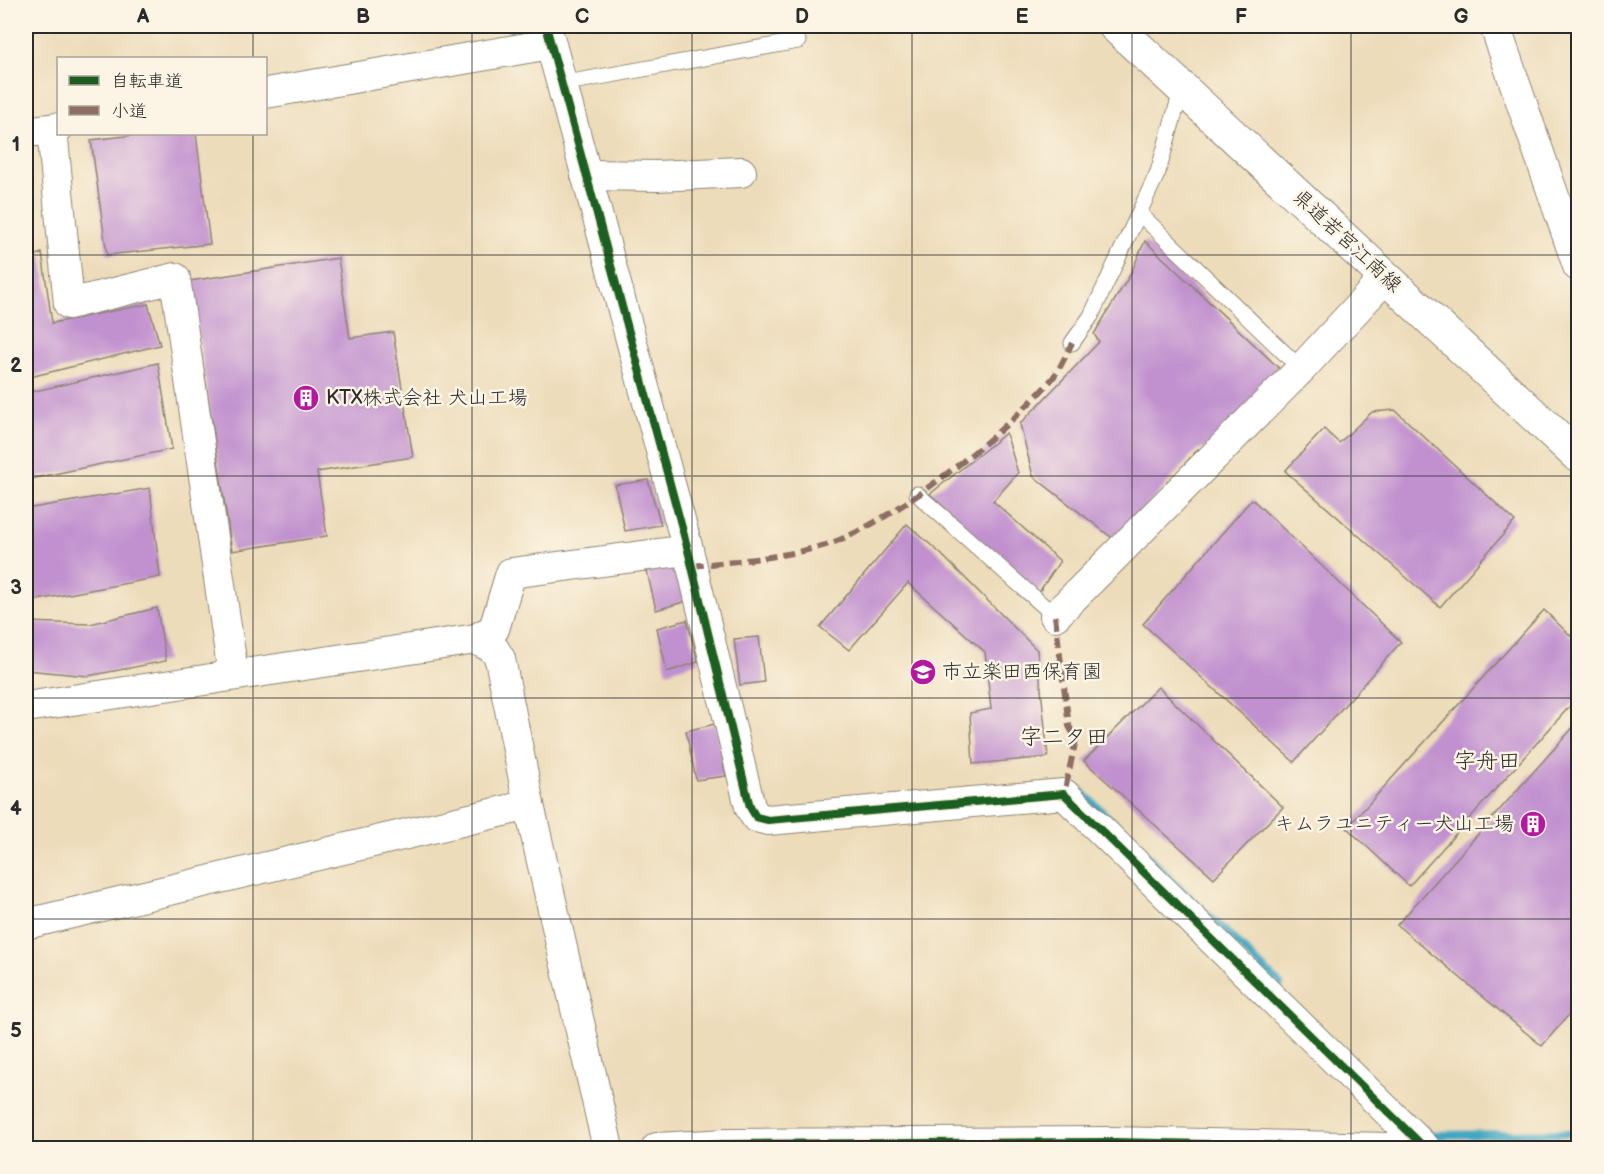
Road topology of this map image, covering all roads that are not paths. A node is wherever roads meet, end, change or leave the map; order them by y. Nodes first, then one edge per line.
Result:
1 (1115, 26) edge
2 (1495, 26) edge
3 (548, 35) edge
4 (798, 41) dead end
5 (561, 84) junction
6 (1182, 88) junction
7 (267, 93) edge
8 (45, 130) edge
9 (741, 172) dead end
10 (586, 175) junction
11 (1140, 214) junction
12 (1578, 266) edge
13 (1386, 277) junction
14 (1072, 343) dead end
15 (1301, 369) junction
16 (1578, 453) edge
17 (917, 494) dead end
18 (688, 550) junction
19 (1055, 616) joint
20 (476, 639) junction
21 (233, 674) junction
22 (26, 707) edge
23 (529, 805) junction
24 (26, 924) edge
25 (608, 1149) edge
26 (657, 1149) edge
27 (1390, 1149) edge
28 (1425, 1149) edge

1 - 6 main road, 県道若宮江南線
2 - 12 street
3 - 5 street
3 - 7 street
4 - 5 lane
5 - 10 street
6 - 11 lane
6 - 13 main road, 県道若宮江南線
8 - 21 street
9 - 10 street
10 - 18 street
11 - 14 lane
11 - 15 lane
13 - 15 street
13 - 16 main road, 県道若宮江南線
15 - 19 street
17 - 19 lane
18 - 20 street
18 - 28 street
20 - 21 street
20 - 23 street
21 - 22 street
23 - 24 street
23 - 25 street
26 - 27 street

